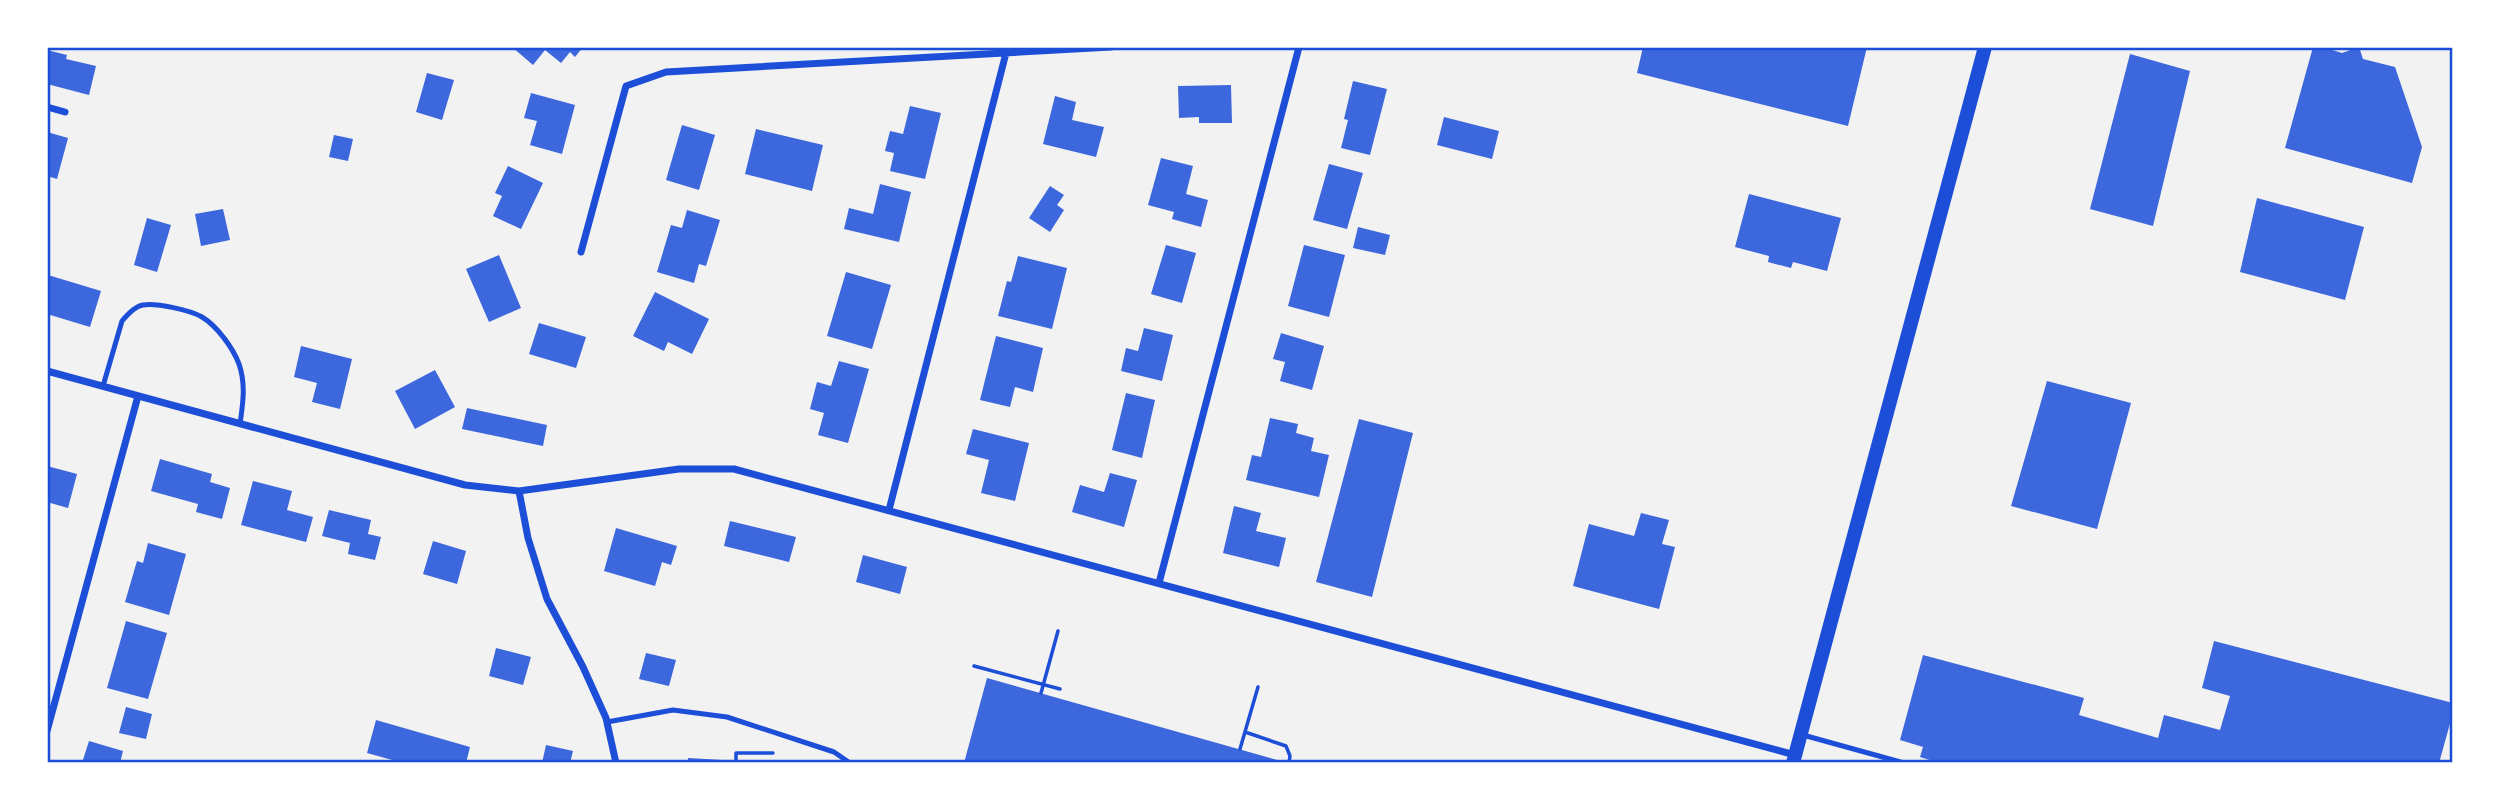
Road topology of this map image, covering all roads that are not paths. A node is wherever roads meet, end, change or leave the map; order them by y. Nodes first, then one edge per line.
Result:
1 (1111, 47) edge
2 (1299, 47) edge
3 (1984, 47) edge
4 (1006, 53) junction
5 (47, 107) edge
6 (65, 113) dead end
7 (581, 252) dead end
8 (47, 371) edge
9 (103, 386) junction
10 (138, 396) junction
11 (240, 424) junction
12 (519, 491) junction
13 (889, 510) junction
14 (1159, 583) junction
15 (607, 722) junction
16 (47, 731) edge
17 (1800, 734) junction
18 (1794, 759) edge
19 (616, 763) edge
20 (850, 763) edge
21 (1904, 763) edge

1 - 4 street
2 - 14 street
3 - 17 main road
4 - 7 street
4 - 13 street
5 - 6 street
8 - 9 street
9 - 10 street
9 - 11 lane
10 - 11 street
10 - 16 street
11 - 12 street
12 - 13 street
12 - 15 street
13 - 14 street
14 - 18 street
15 - 19 street
15 - 20 lane
17 - 18 main road
17 - 21 lane

